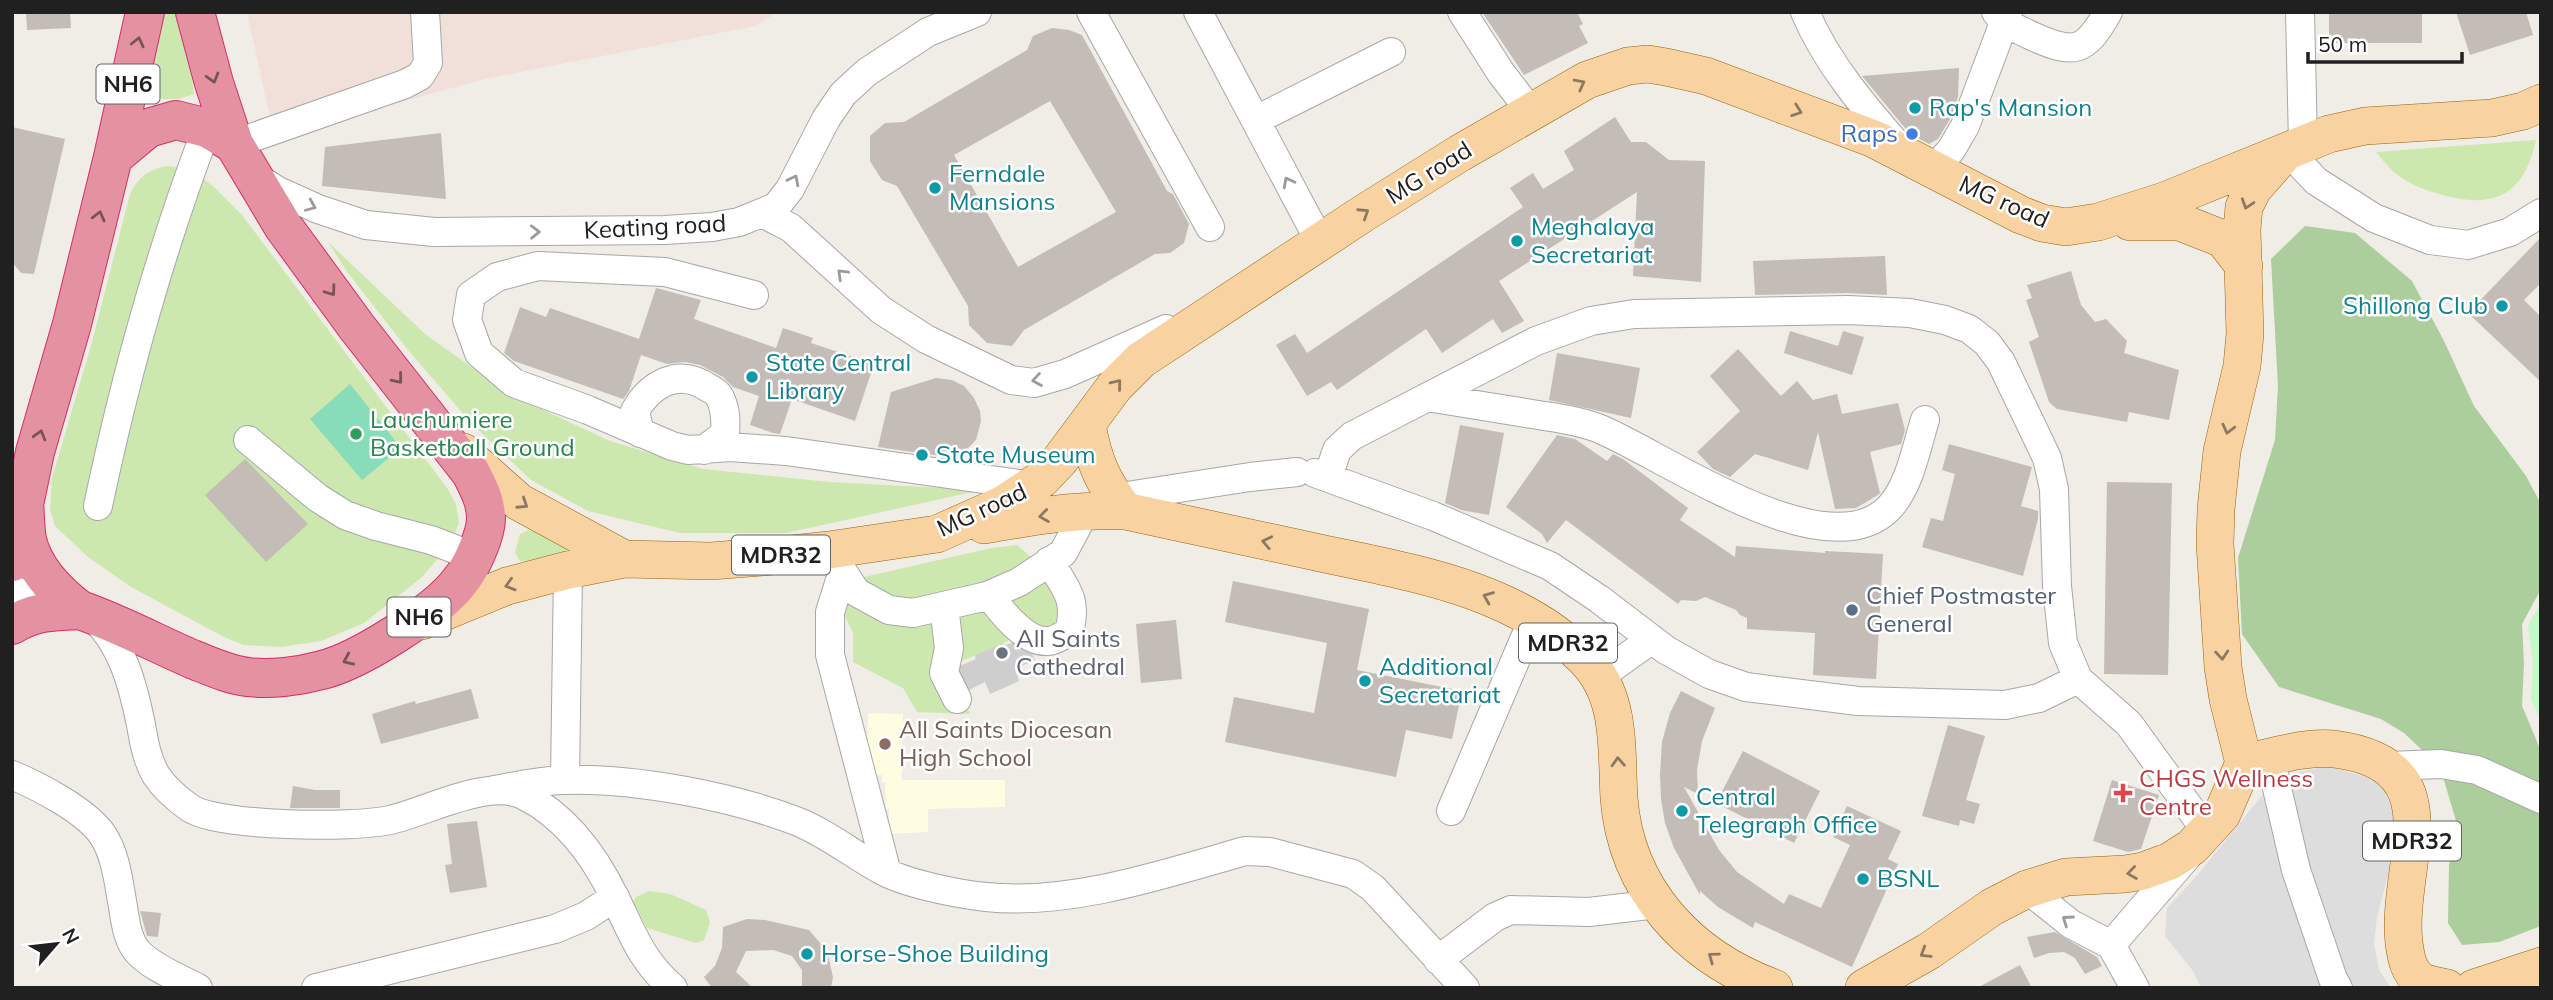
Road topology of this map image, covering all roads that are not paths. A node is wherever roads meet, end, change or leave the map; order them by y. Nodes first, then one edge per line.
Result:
1 (145, 12) edge
2 (195, 12) edge
3 (425, 12) edge
4 (977, 12) edge
5 (1091, 12) edge
6 (1198, 12) edge
7 (1462, 12) edge
8 (1805, 12) edge
9 (2108, 12) edge
10 (2300, 12) edge
11 (2002, 16) edge
12 (1391, 52) dead end
13 (2541, 103) edge
14 (1531, 112) junction
15 (1256, 120) junction
16 (2295, 148) junction
17 (231, 149) junction
18 (113, 157) junction
19 (1921, 163) junction
20 (2541, 213) edge
21 (762, 214) junction
22 (2098, 222) junction
23 (1210, 227) dead end
24 (1321, 242) junction
25 (2244, 266) junction
26 (754, 295) dead end
27 (1235, 298) junction
28 (1427, 397) junction
29 (1925, 420) dead end
30 (1087, 425) junction
31 (436, 426) junction
32 (640, 433) junction
33 (248, 440) dead end
34 (704, 450) junction
35 (1313, 474) junction
36 (1033, 486) junction
37 (98, 506) dead end
38 (1108, 507) junction
39 (18, 514) edge
40 (937, 534) junction
41 (475, 557) junction
42 (624, 559) junction
43 (12, 562) edge
44 (836, 562) junction
45 (1049, 562) junction
46 (568, 570) junction
47 (12, 590) edge
48 (989, 595) junction
49 (944, 606) junction
50 (84, 611) junction
51 (1534, 620) junction
52 (12, 625) edge
53 (397, 632) junction
54 (1652, 639) junction
55 (1600, 677) junction
56 (2078, 679) junction
57 (957, 699) dead end
58 (2257, 761) junction
59 (2388, 766) junction
60 (12, 775) edge
61 (565, 780) junction
62 (494, 790) junction
63 (2541, 799) edge
64 (1451, 811) dead end
65 (2204, 836) junction
66 (887, 873) junction
67 (2027, 889) junction
68 (615, 897) junction
69 (1657, 904) junction
70 (2110, 945) junction
71 (1438, 960) junction
72 (2541, 966) edge
73 (2334, 985) edge
74 (198, 988) edge
75 (316, 988) edge
76 (673, 988) edge
77 (1465, 988) edge
78 (1774, 988) edge
79 (1864, 988) edge
80 (2135, 988) edge
81 (2447, 988) edge
82 (2474, 988) edge

18 -> 1 highway, NH6
2 -> 17 highway, NH6
3 - 17 street
21 -> 4 street, Keating road
5 - 23 street
6 - 15 street
7 - 14 street
8 - 19 street
9 - 11 street
10 - 16 street
11 - 19 street
12 - 15 street
13 - 16 main road, MG road
14 -> 19 main road, MG road
24 -> 14 main road, MG road
24 -> 15 street
16 - 20 street
16 - 22 main road, MG road
16 -> 25 main road
17 - 18 highway, NH6
17 -> 21 street, Keating road
17 -> 31 highway, NH6
17 - 37 street
39 -> 18 highway, NH6
19 - 22 main road, MG road
27 -> 21 street
22 - 25 main road
24 - 27 main road, MG road
25 -> 58 main road
26 - 32 street
30 -> 27 main road, MG road
28 - 29 street
28 - 35 street
28 - 56 street
30 - 36 main road, MG road
30 - 38 main road
31 - 41 highway, NH6
31 -> 42 main road, MG road / MDR32
32 - 34 street
32 - 34 street
33 - 41 street
34 - 36 street
35 - 38 street
35 - 54 street
36 - 40 main road, MG road
38 -> 40 main road, MDR32
38 - 45 street
51 -> 38 main road, MDR32
39 - 43 highway, NH6
39 - 50 highway, NH6
40 - 44 main road, MG road / MDR32
41 - 53 highway, NH6
42 - 44 main road, MG road / MDR32
42 - 46 main road, MG road / MDR32
44 - 49 street
44 - 66 street
45 - 48 street
45 - 48 street
46 -> 53 main road, MG road / MDR32
46 - 61 street
47 - 50 street
48 - 49 street
49 - 57 street
50 - 52 highway, NH6
53 -> 50 highway, NH6
50 - 62 street
51 - 55 main road, MDR32
51 - 64 street
54 - 55 street
54 - 56 street
69 -> 55 main road, MDR32
56 - 65 street
58 - 59 main road
58 - 65 main road
58 - 73 street
59 - 63 street
59 - 81 main road, MDR32
60 - 74 street
61 - 62 street
61 - 66 street
62 - 68 street
65 -> 67 main road
65 - 70 street
66 - 71 street
70 -> 67 street
67 -> 79 main road
68 - 75 street
68 - 76 street
69 - 71 street
78 -> 69 main road, MDR32
70 - 80 street
71 - 77 street
72 - 82 main road

